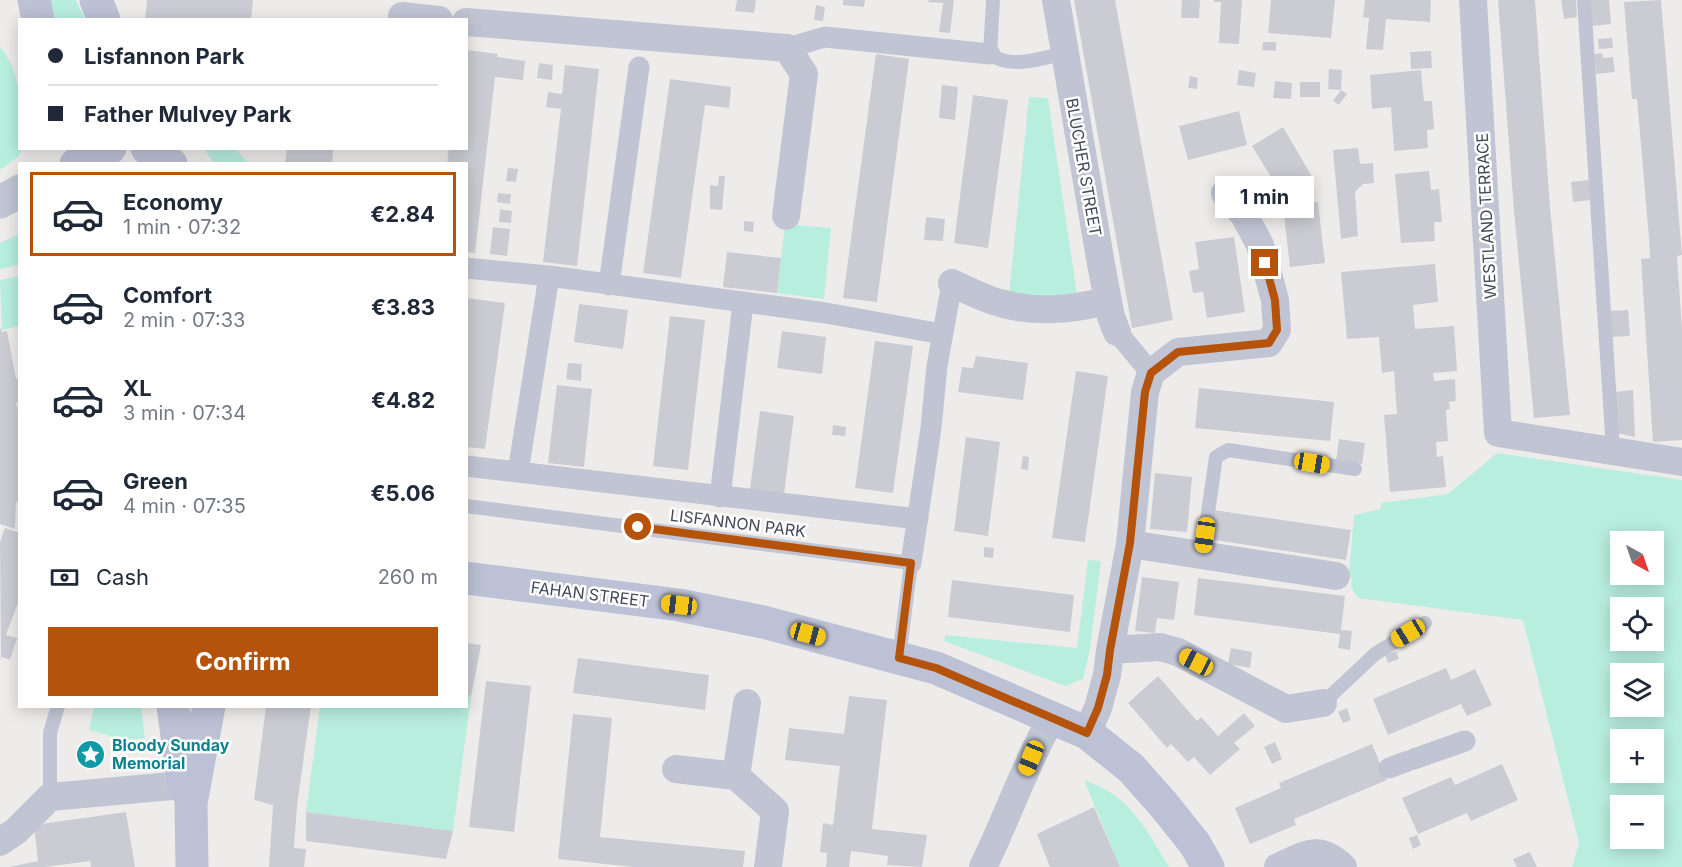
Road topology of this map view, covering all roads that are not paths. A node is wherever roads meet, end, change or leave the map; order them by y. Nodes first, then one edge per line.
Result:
1 (34, 0) edge
2 (96, 0) edge
3 (993, 0) edge
4 (1056, 0) edge
5 (1473, 0) edge
6 (1584, 0) edge
7 (485, 15) edge
8 (38, 18) edge
9 (103, 18) edge
10 (402, 18) edge
11 (420, 18) edge
12 (787, 48) junction
13 (1065, 53) junction
14 (990, 54) junction
15 (639, 67) dead end
16 (106, 150) edge
17 (150, 150) edge
18 (80, 162) edge
19 (170, 162) edge
20 (18, 192) edge
21 (1225, 193) dead end
22 (0, 202) edge
23 (18, 212) edge
24 (0, 214) edge
25 (786, 216) dead end
26 (468, 268) edge
27 (549, 276) junction
28 (952, 283) joint
29 (609, 285) junction
30 (1108, 301) junction
31 (743, 303) junction
32 (1117, 332) joint
33 (942, 334) junction
34 (1151, 373) junction
35 (1613, 450) junction
36 (1682, 462) edge
37 (468, 466) edge
38 (1355, 469) dead end
39 (518, 472) junction
40 (720, 497) junction
41 (468, 506) edge
42 (918, 519) junction
43 (1130, 543) junction
44 (1202, 554) junction
45 (911, 563) junction
46 (1336, 576) dead end
47 (468, 578) edge
48 (1425, 623) dead end
49 (1110, 650) junction
50 (899, 658) junction
51 (747, 703) dead end
52 (1323, 703) joint
53 (57, 708) edge
54 (173, 708) edge
55 (208, 708) edge
56 (1052, 717) junction
57 (1087, 733) junction
58 (1465, 741) dead end
59 (1404, 763) dead end
60 (676, 769) dead end
61 (736, 776) junction
62 (187, 794) junction
63 (50, 797) junction
64 (0, 842) edge
65 (192, 867) edge
66 (768, 867) edge
67 (984, 867) edge
68 (1208, 867) edge
69 (1278, 867) edge
70 (1343, 867) edge

1 - 8 main road
2 - 9 main road
3 - 14 lane
4 - 13 street, BLUCHER STREET
5 - 35 street, WESTLAND TERRACE
6 - 35 lane
7 - 12 street
10 - 11 street
12 - 14 street
12 - 25 street
13 - 14 lane
13 - 30 street, BLUCHER STREET
15 - 29 street
16 - 18 main road
17 - 19 main road
20 - 22 street
21 - 34 street
23 - 24 street
26 - 27 street
27 - 29 street
27 - 39 street
28 - 30 street
28 - 33 street
29 - 31 street
30 - 32 street, BLUCHER STREET
31 - 33 street
31 - 40 street
32 - 34 street
33 - 42 street
34 - 43 street
35 - 36 street
37 - 39 street
38 - 44 lane
39 - 40 street
40 - 42 street
41 - 45 lane, LISFANNON PARK
42 - 45 street
43 - 44 street
43 - 49 street
44 - 46 street
45 - 50 lane
47 - 50 main road, FAHAN STREET
48 - 52 lane
49 - 52 street
49 - 57 street
50 - 56 main road, FAHAN STREET
51 - 61 street
53 - 63 lane
54 - 62 main road
55 - 62 main road
56 - 57 main road, FAHAN STREET
56 - 67 street
57 - 68 main road, FAHAN STREET
58 - 59 street
60 - 61 street
61 - 66 street
62 - 63 street
62 - 65 main road
63 - 64 street
69 - 70 street

